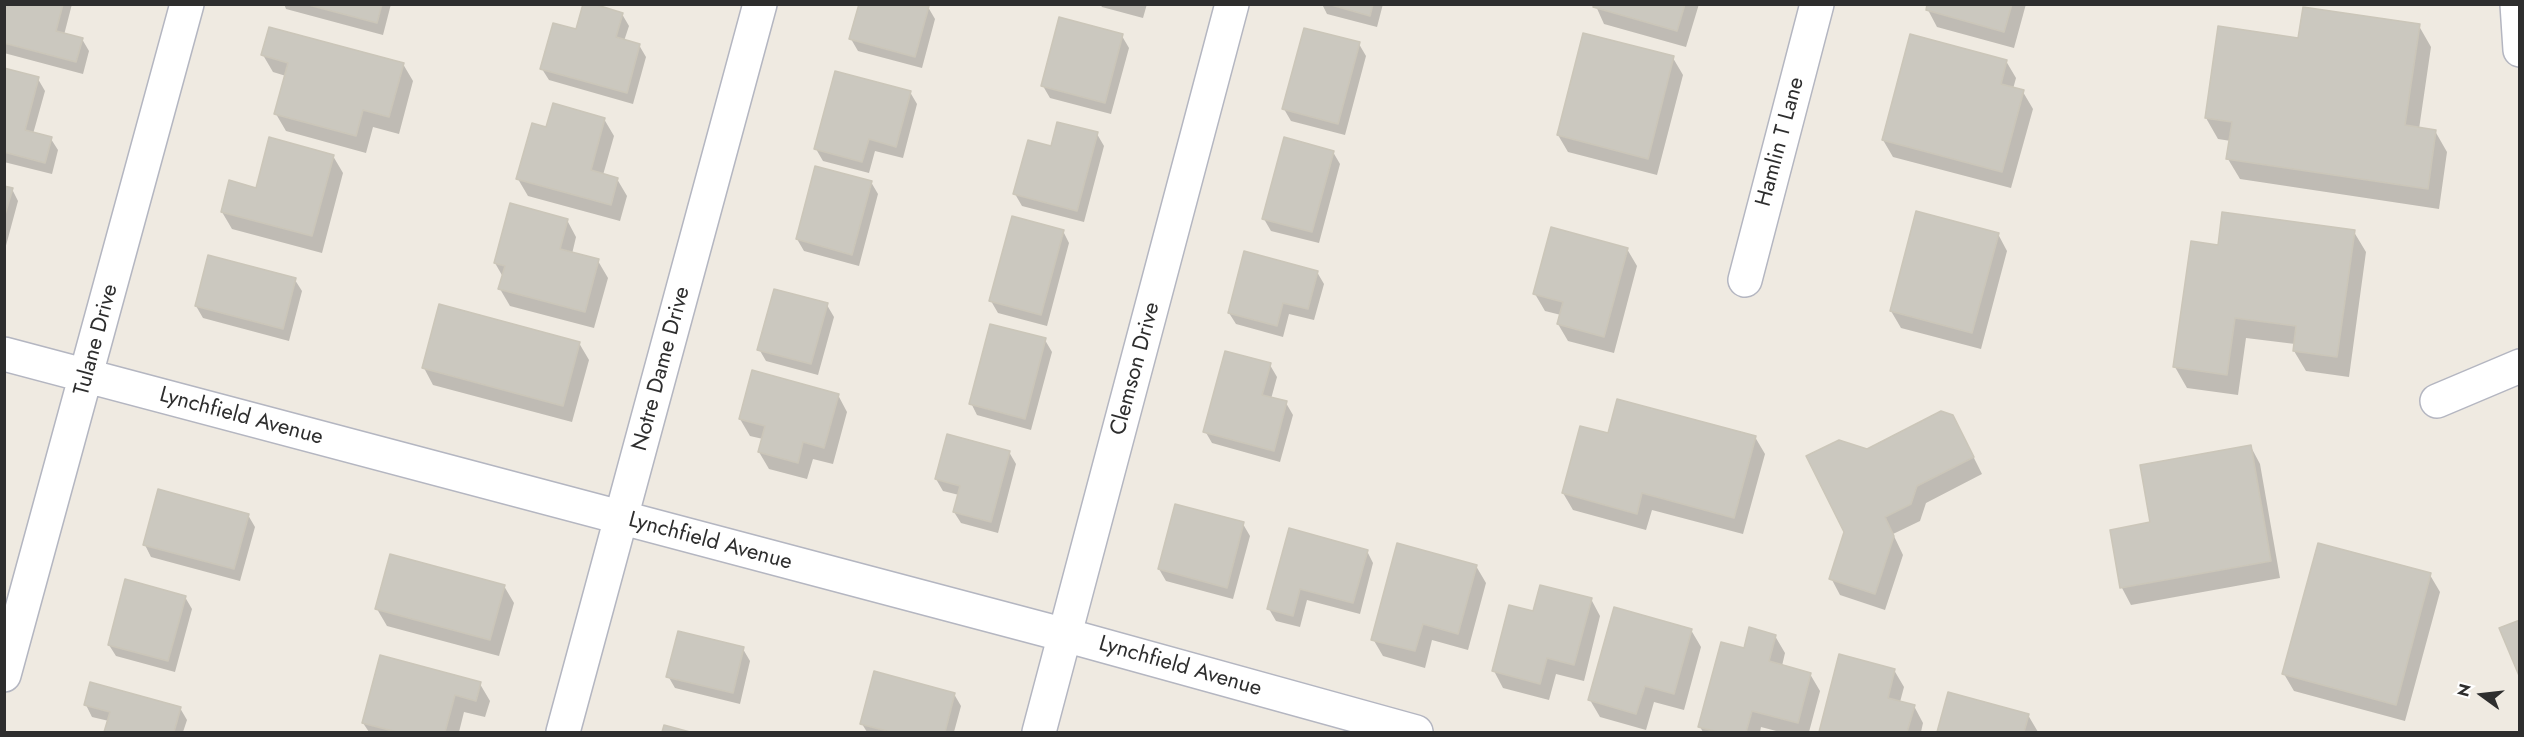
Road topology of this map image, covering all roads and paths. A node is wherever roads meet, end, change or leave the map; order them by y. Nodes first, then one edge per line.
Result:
1 (187, 4) edge
2 (760, 4) edge
3 (1232, 4) edge
4 (1817, 4) edge
5 (2517, 4) edge
6 (2520, 50) edge
7 (1745, 280) dead end
8 (4, 354) edge
9 (2520, 366) edge
10 (88, 376) junction
11 (2437, 401) dead end
12 (621, 519) junction
13 (1065, 635) junction
14 (4, 675) edge
15 (563, 732) edge
16 (1039, 732) edge
17 (1416, 732) edge

1 - 10 street, Tulane Drive
2 - 12 street, Notre Dame Drive
3 - 13 street, Clemson Drive
4 - 7 street, Hamlin T Lane
5 - 6 street
8 - 10 street, Lynchfield Avenue
9 - 11 street
10 - 12 street, Lynchfield Avenue
10 - 14 street, Tulane Drive
12 - 13 street, Lynchfield Avenue
12 - 15 street, Notre Dame Drive
13 - 16 street, Clemson Drive
13 - 17 street, Lynchfield Avenue

